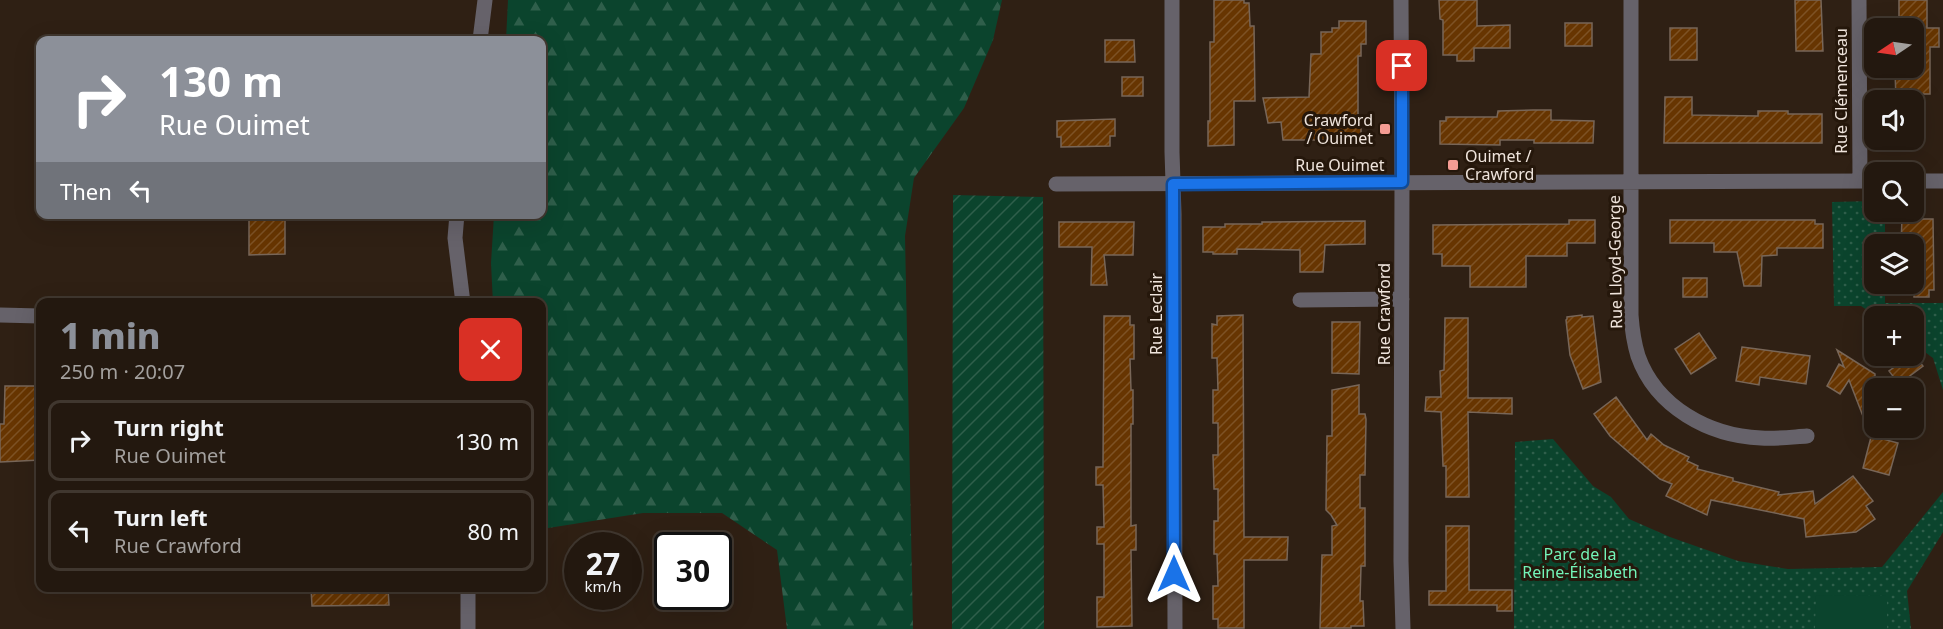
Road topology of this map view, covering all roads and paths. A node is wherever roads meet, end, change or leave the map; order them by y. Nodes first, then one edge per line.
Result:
1 (485, 0) edge
2 (1172, 0) edge
3 (1401, 0) edge
4 (1631, 0) edge
5 (1859, 0) edge
6 (480, 36) edge
7 (1866, 162) edge
8 (1864, 181) edge
9 (1924, 181) edge
10 (1943, 181) edge
11 (1402, 182) junction
12 (1632, 182) junction
13 (1056, 184) dead end
14 (1173, 184) junction
15 (457, 219) edge
16 (462, 298) edge
17 (1402, 299) junction
18 (1300, 300) dead end
19 (0, 315) edge
20 (36, 316) edge
21 (1807, 436) dead end
22 (468, 592) edge
23 (468, 629) edge
24 (1174, 629) edge
25 (1403, 629) edge

1 - 6 street
2 - 14 street, Rue Leclair
3 - 11 street, Rue Crawford
4 - 12 street, Rue Lloyd-George
5 - 7 street, Rue Clémenceau
8 - 12 street, Rue Ouimet
9 - 10 street
11 - 12 street, Rue Ouimet
11 - 14 street, Rue Ouimet
11 - 17 street, Rue Crawford
12 - 21 street, Rue Lloyd-George
13 - 14 street, Rue Ouimet
14 - 24 street, Rue Leclair
15 - 16 street
17 - 18 street
17 - 25 street, Rue Crawford
19 - 20 street
22 - 23 street

